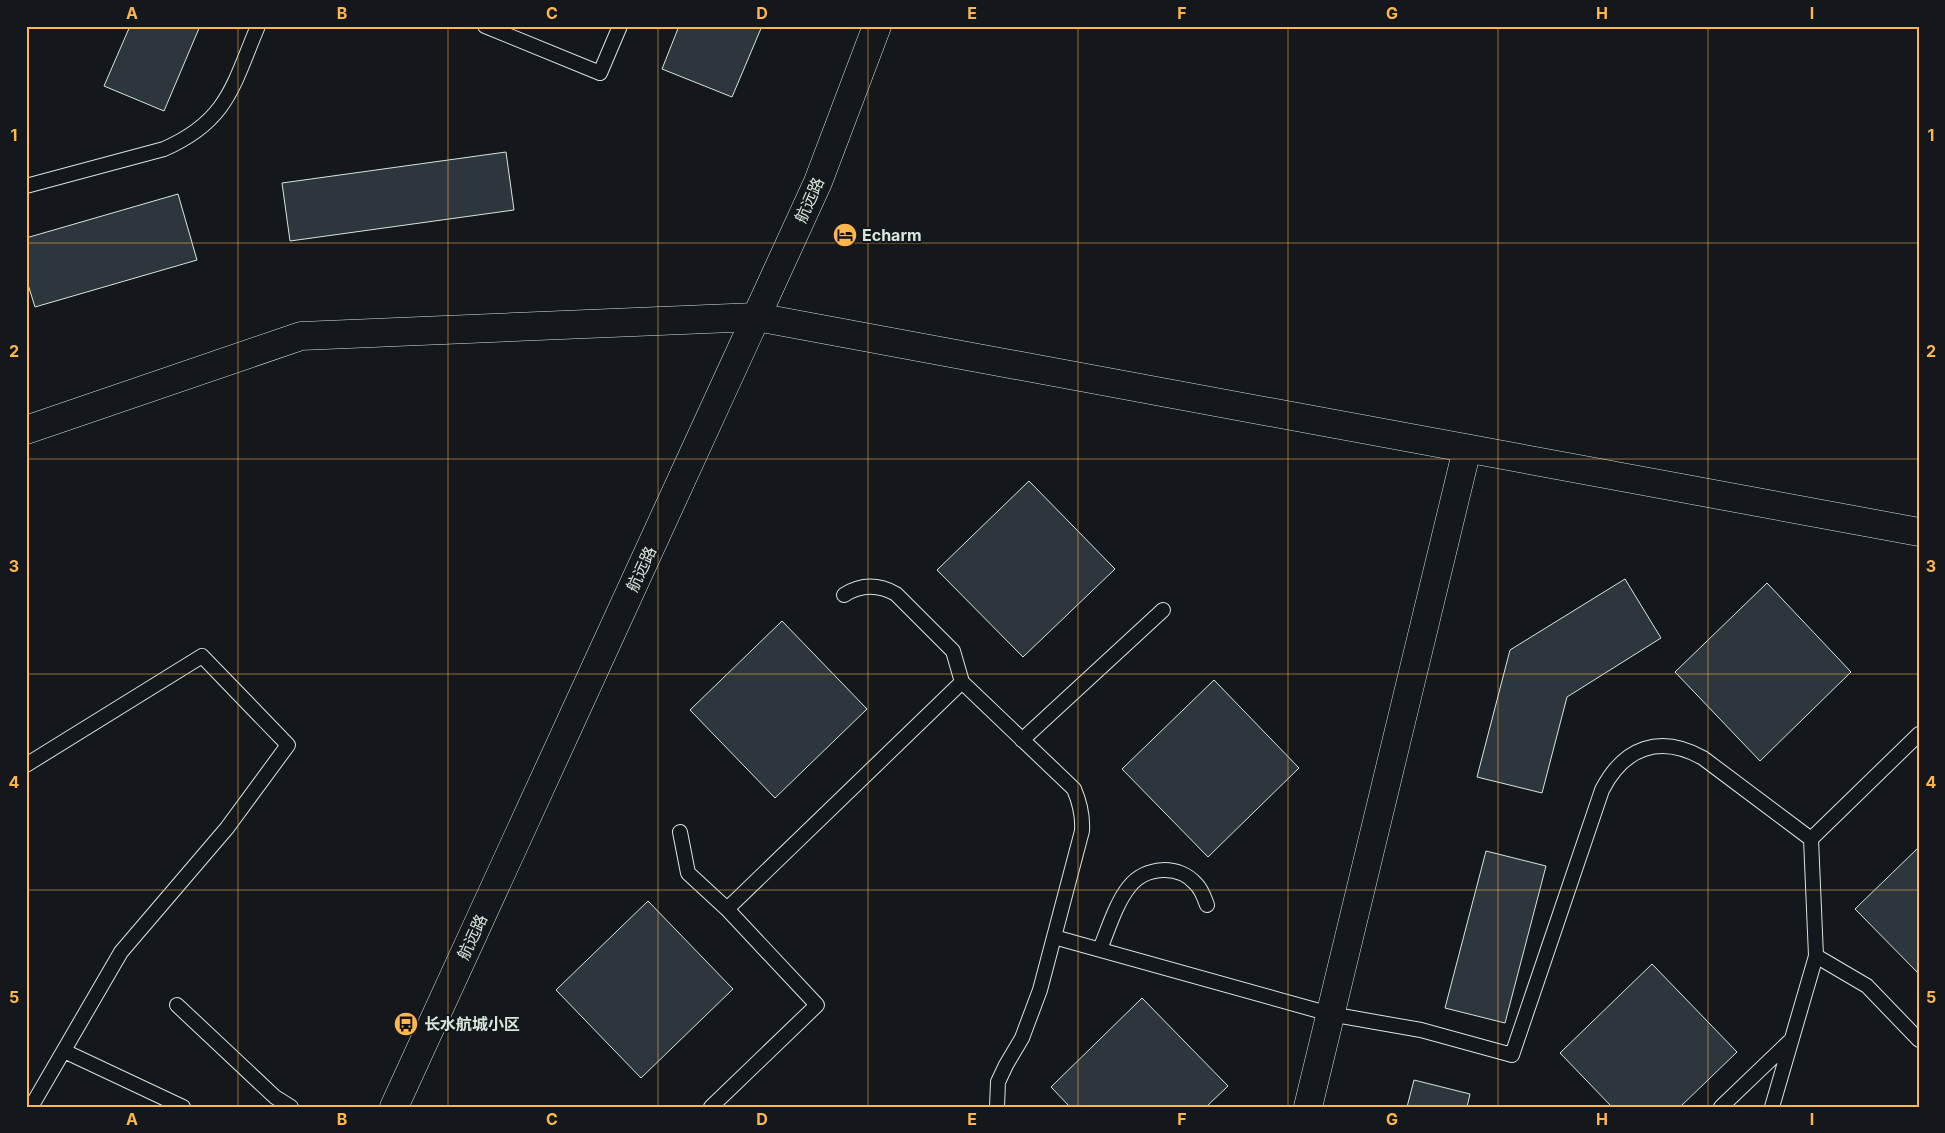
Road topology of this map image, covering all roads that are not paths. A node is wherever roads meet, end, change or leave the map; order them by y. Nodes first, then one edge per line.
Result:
1 (258, 26) edge
2 (485, 26) edge
3 (620, 26) edge
4 (877, 26) edge
5 (26, 186) edge
6 (756, 317) junction
7 (26, 430) edge
8 (1467, 448) junction
9 (1919, 532) edge
10 (844, 596) dead end
11 (1163, 610) dead end
12 (962, 682) junction
13 (1919, 734) edge
14 (1022, 740) junction
15 (26, 765) edge
16 (680, 832) dead end
17 (1811, 839) junction
18 (1207, 905) dead end
19 (727, 909) junction
20 (1054, 937) junction
21 (1100, 950) junction
22 (1816, 956) junction
23 (177, 1005) dead end
24 (1330, 1014) junction
25 (1791, 1040) junction
26 (1919, 1040) edge
27 (64, 1051) junction
28 (31, 1107) edge
29 (182, 1107) edge
30 (291, 1107) edge
31 (394, 1107) edge
32 (711, 1107) edge
33 (997, 1107) edge
34 (1308, 1107) edge
35 (1721, 1107) edge
36 (1772, 1107) edge

1 - 5 lane
2 - 3 lane
4 - 6 street, 航远路
6 - 7 street
6 - 8 street
6 - 31 street, 航远路
8 - 9 street
8 - 24 street
10 - 12 lane
11 - 14 lane
12 - 14 lane
12 - 19 lane
13 - 17 lane
14 - 20 lane
15 - 27 lane
16 - 19 lane
17 - 22 lane
17 - 24 lane
18 - 21 lane
19 - 32 lane
20 - 21 lane
20 - 33 lane
21 - 24 lane
22 - 25 lane
22 - 26 lane
23 - 30 lane
24 - 34 street
25 - 35 lane
25 - 36 lane
27 - 28 lane
27 - 29 lane

